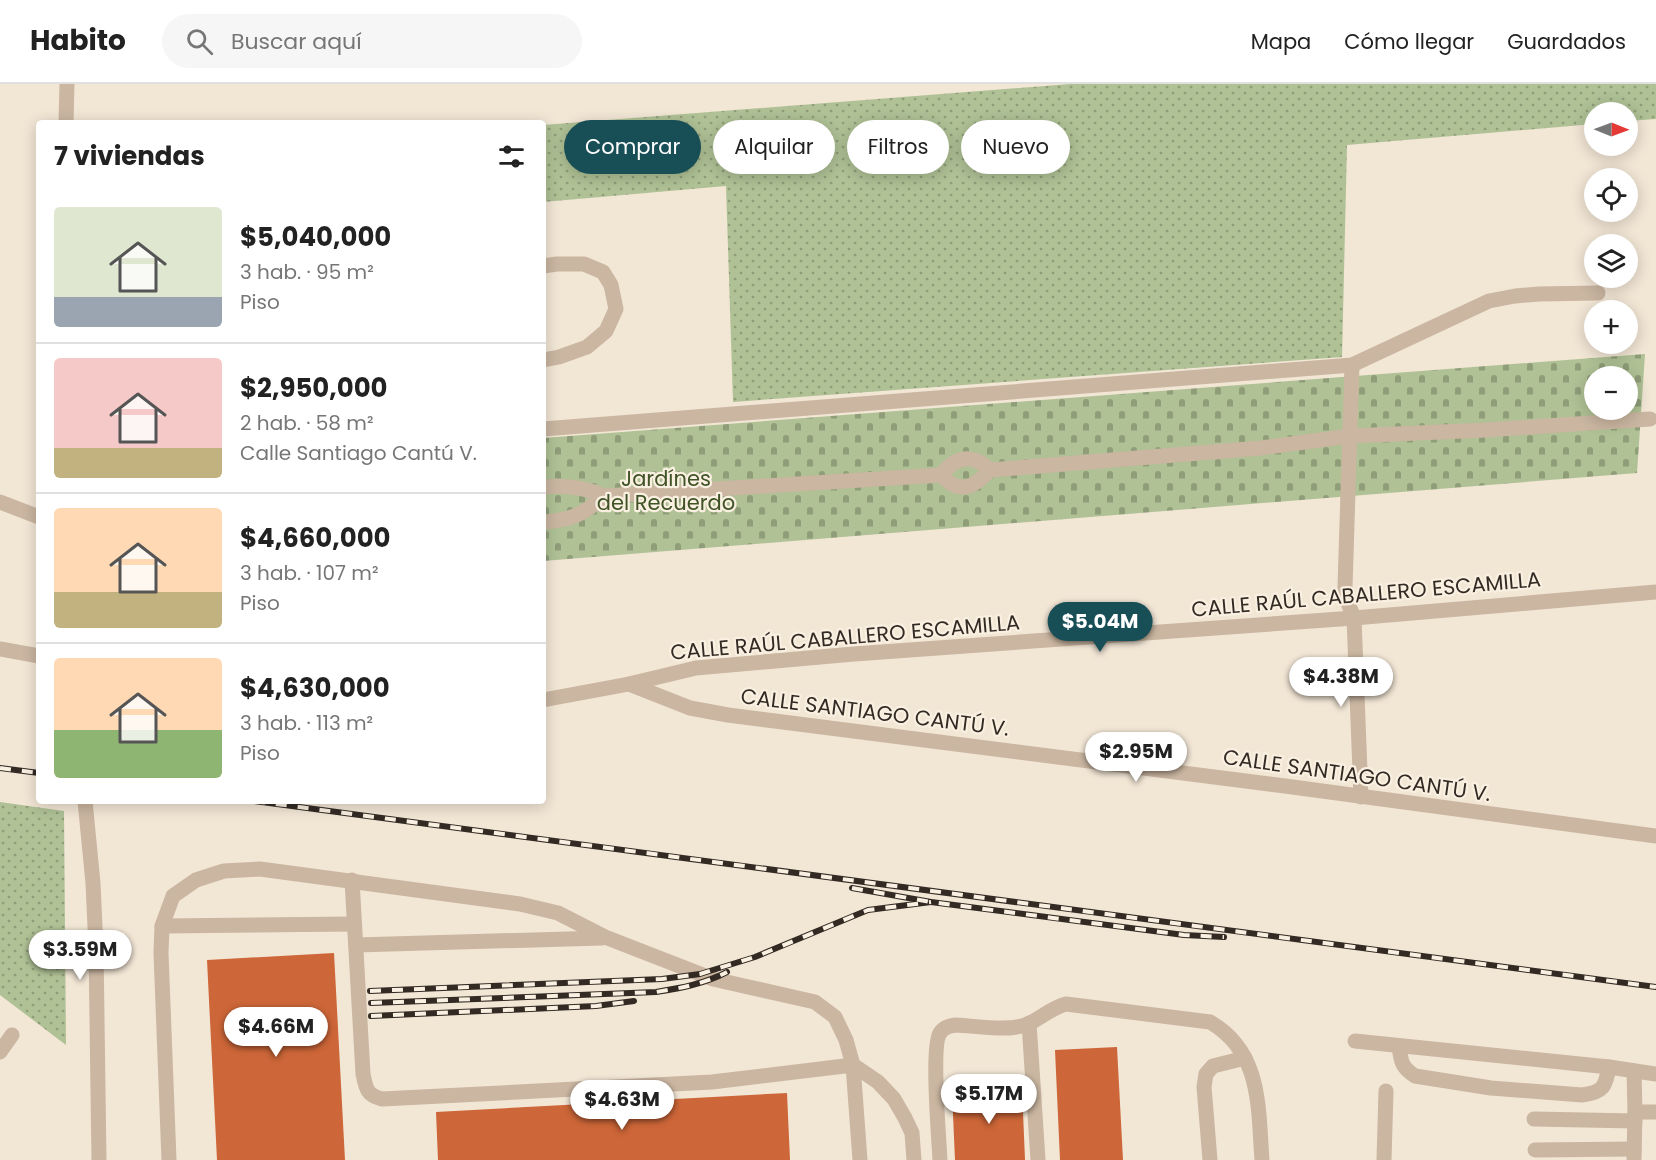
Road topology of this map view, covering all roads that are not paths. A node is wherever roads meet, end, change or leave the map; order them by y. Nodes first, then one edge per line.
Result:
1 (67, 84) edge
2 (66, 120) edge
3 (546, 266) edge
4 (1598, 293) dead end
5 (546, 359) edge
6 (1352, 365) junction
7 (1650, 419) dead end
8 (546, 429) edge
9 (1350, 436) junction
10 (990, 470) junction
11 (941, 475) junction
12 (546, 488) edge
13 (604, 496) junction
14 (0, 502) edge
15 (36, 516) edge
16 (546, 522) edge
17 (1656, 592) edge
18 (1354, 618) junction
19 (0, 649) edge
20 (36, 655) edge
21 (629, 684) junction
22 (546, 699) edge
23 (1360, 797) junction
24 (85, 804) edge
25 (1656, 836) edge
26 (352, 880) junction
27 (354, 924) junction
28 (162, 926) junction
29 (605, 938) junction
30 (356, 945) junction
31 (1029, 1023) junction
32 (12, 1035) dead end
33 (1355, 1041) dead end
34 (1399, 1046) junction
35 (0, 1052) edge
36 (1245, 1058) junction
37 (853, 1065) junction
38 (1609, 1067) junction
39 (1634, 1071) junction
40 (1656, 1074) edge
41 (1386, 1091) dead end
42 (1656, 1112) edge
43 (1635, 1116) junction
44 (1534, 1119) dead end
45 (1534, 1150) dead end
46 (1634, 1155) edge
47 (99, 1160) edge
48 (169, 1160) edge
49 (860, 1160) edge
50 (914, 1160) edge
51 (940, 1160) edge
52 (1038, 1160) edge
53 (1210, 1160) edge
54 (1262, 1160) edge
55 (1384, 1160) edge

1 - 2 street
3 - 5 street
4 - 6 street
6 - 8 street
6 - 9 street
7 - 9 street
9 - 10 street
9 - 18 street
10 - 11 street
10 - 11 street
11 - 13 street
12 - 13 street
13 - 16 street
14 - 15 street
17 - 18 street, CALLE RAÚL CABALLERO ESCAMILLA
18 - 21 street, CALLE RAÚL CABALLERO ESCAMILLA
18 - 23 street
19 - 20 street
21 - 22 street, CALLE RAÚL CABALLERO ESCAMILLA
21 - 23 street, CALLE SANTIAGO CANTÚ V.
23 - 25 street, CALLE SANTIAGO CANTÚ V.
24 - 47 street
26 - 27 street
26 - 28 street
26 - 29 street
27 - 28 street
27 - 30 street
28 - 48 street
29 - 30 street
29 - 37 street
30 - 37 street
31 - 36 street
31 - 51 street
31 - 52 street
32 - 35 street
33 - 34 street
34 - 38 street
34 - 38 street
36 - 53 street
36 - 54 street
37 - 49 street
37 - 50 street
38 - 39 street
39 - 40 street
39 - 43 street
41 - 55 street
42 - 43 street
43 - 44 street
43 - 46 street
45 - 46 street

